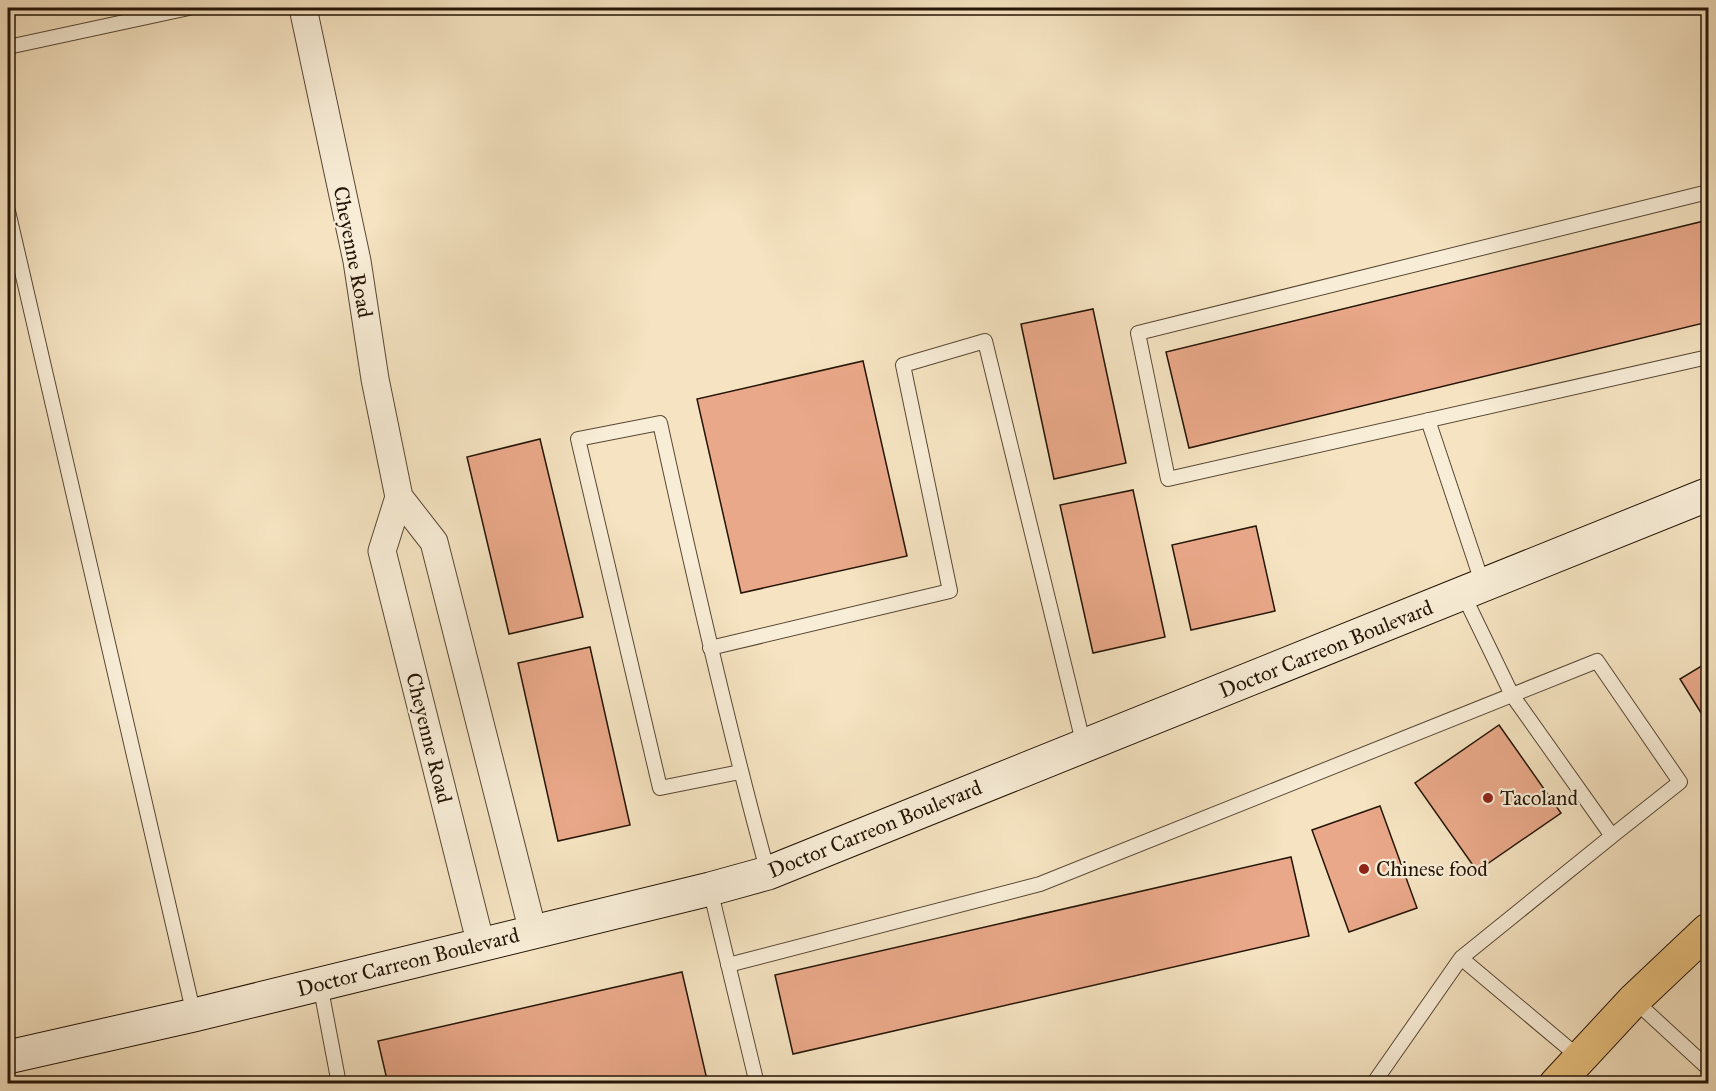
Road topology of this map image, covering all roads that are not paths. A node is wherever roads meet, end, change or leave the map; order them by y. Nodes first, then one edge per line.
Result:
1 (189, 8) edge
2 (303, 8) edge
3 (8, 47) edge
4 (1708, 192) edge
5 (8, 211) edge
6 (1708, 357) edge
7 (1428, 420) junction
8 (399, 497) junction
9 (1708, 497) edge
10 (1473, 590) junction
11 (710, 648) junction
12 (1512, 695) junction
13 (1084, 746) junction
14 (740, 772) junction
15 (1612, 836) junction
16 (768, 873) junction
17 (710, 889) junction
18 (1708, 930) edge
19 (533, 932) junction
20 (481, 945) junction
21 (1461, 958) junction
22 (728, 965) junction
23 (320, 984) junction
24 (1634, 1000) junction
25 (194, 1015) junction
26 (8, 1057) edge
27 (1580, 1058) junction
28 (1708, 1068) edge
29 (339, 1083) edge
30 (757, 1083) edge
31 (1373, 1083) edge
32 (1556, 1083) edge

1 - 3 lane
2 - 8 street, Cheyenne Road
4 - 7 lane
5 - 25 lane
6 - 7 lane
7 - 10 lane
8 - 19 street, Cheyenne Road
8 - 20 street, Cheyenne Road
9 - 10 main road, Doctor Carreon Boulevard
10 - 12 lane
10 - 13 main road, Doctor Carreon Boulevard
11 - 13 lane
11 - 14 lane
11 - 14 lane
12 - 15 lane
12 - 15 lane
12 - 22 lane
13 - 16 main road, Doctor Carreon Boulevard
14 - 16 lane
15 - 21 lane
16 - 17 main road, Doctor Carreon Boulevard
17 - 19 main road, Doctor Carreon Boulevard
17 - 22 lane
18 - 24 main road
19 - 20 main road, Doctor Carreon Boulevard
20 - 23 main road, Doctor Carreon Boulevard
21 - 27 lane
21 - 31 lane
22 - 30 lane
23 - 25 main road, Doctor Carreon Boulevard
23 - 29 lane
24 - 27 main road
24 - 28 lane
25 - 26 main road, Doctor Carreon Boulevard
27 - 32 main road

